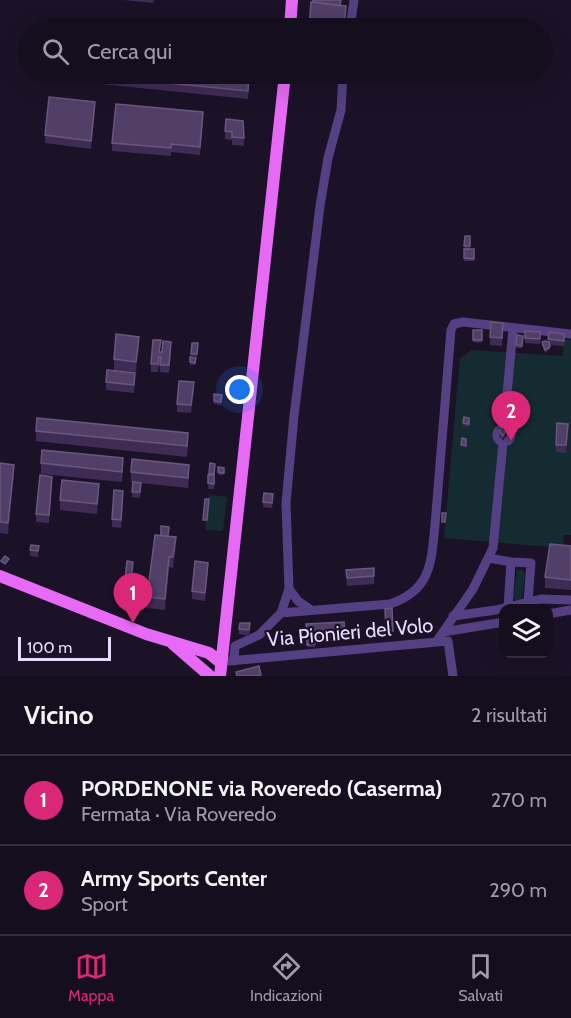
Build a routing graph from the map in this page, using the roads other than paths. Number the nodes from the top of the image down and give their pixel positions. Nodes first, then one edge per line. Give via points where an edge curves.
1 (292, 0) edge
2 (354, 0) edge
3 (291, 18) edge
4 (351, 18) edge
5 (284, 84) edge
6 (342, 84) edge
7 (513, 328) junction
8 (571, 334) edge
9 (489, 558) junction
10 (511, 562) junction
11 (0, 576) edge
12 (0, 581) edge
13 (289, 589) junction
14 (32, 590) junction
15 (571, 600) edge
16 (528, 601) junction
17 (508, 604) edge
18 (518, 604) edge
19 (499, 608) edge
20 (311, 610) junction
21 (571, 610) edge
22 (281, 613) junction
23 (553, 613) edge
24 (453, 616) junction
25 (499, 623) edge
26 (442, 632) junction
27 (223, 634) junction
28 (436, 642) junction
29 (172, 643) junction
30 (201, 650) junction
31 (234, 661) junction
32 (220, 662) junction
33 (199, 666) junction
34 (210, 676) edge
35 (220, 676) edge
36 (453, 676) edge

1 - 3 main road
2 - 4 street
5 - 27 main road
6 - 13 street via 341,110 320,206 294,416 286,503
7 - 8 street
7 - 9 street via 504,428 496,434 503,442
7 - 20 street via 454,324 432,557 418,589 390,604
9 - 10 street
9 - 24 street via 473,590
10 - 16 street via 531,563
10 - 17 street
11 - 14 main road
12 - 14 main road
13 - 20 street via 298,602
13 - 22 street
14 - 29 main road
15 - 16 street
16 - 18 street
19 - 24 street
20 - 22 street
21 - 23 street
22 - 31 street via 259,635 235,646
24 - 26 street
25 - 26 street
26 - 28 street
27 - 30 main road via 216,646
27 - 32 main road
28 - 31 street, Via Pionieri del Volo
28 - 36 street, Via Pionieri del Volo via 448,641
29 - 30 main road
29 - 33 main road
30 - 32 main road
31 - 32 street, Via Pionieri del Volo
32 - 33 main road via 211,667
32 - 35 main road
33 - 34 main road

